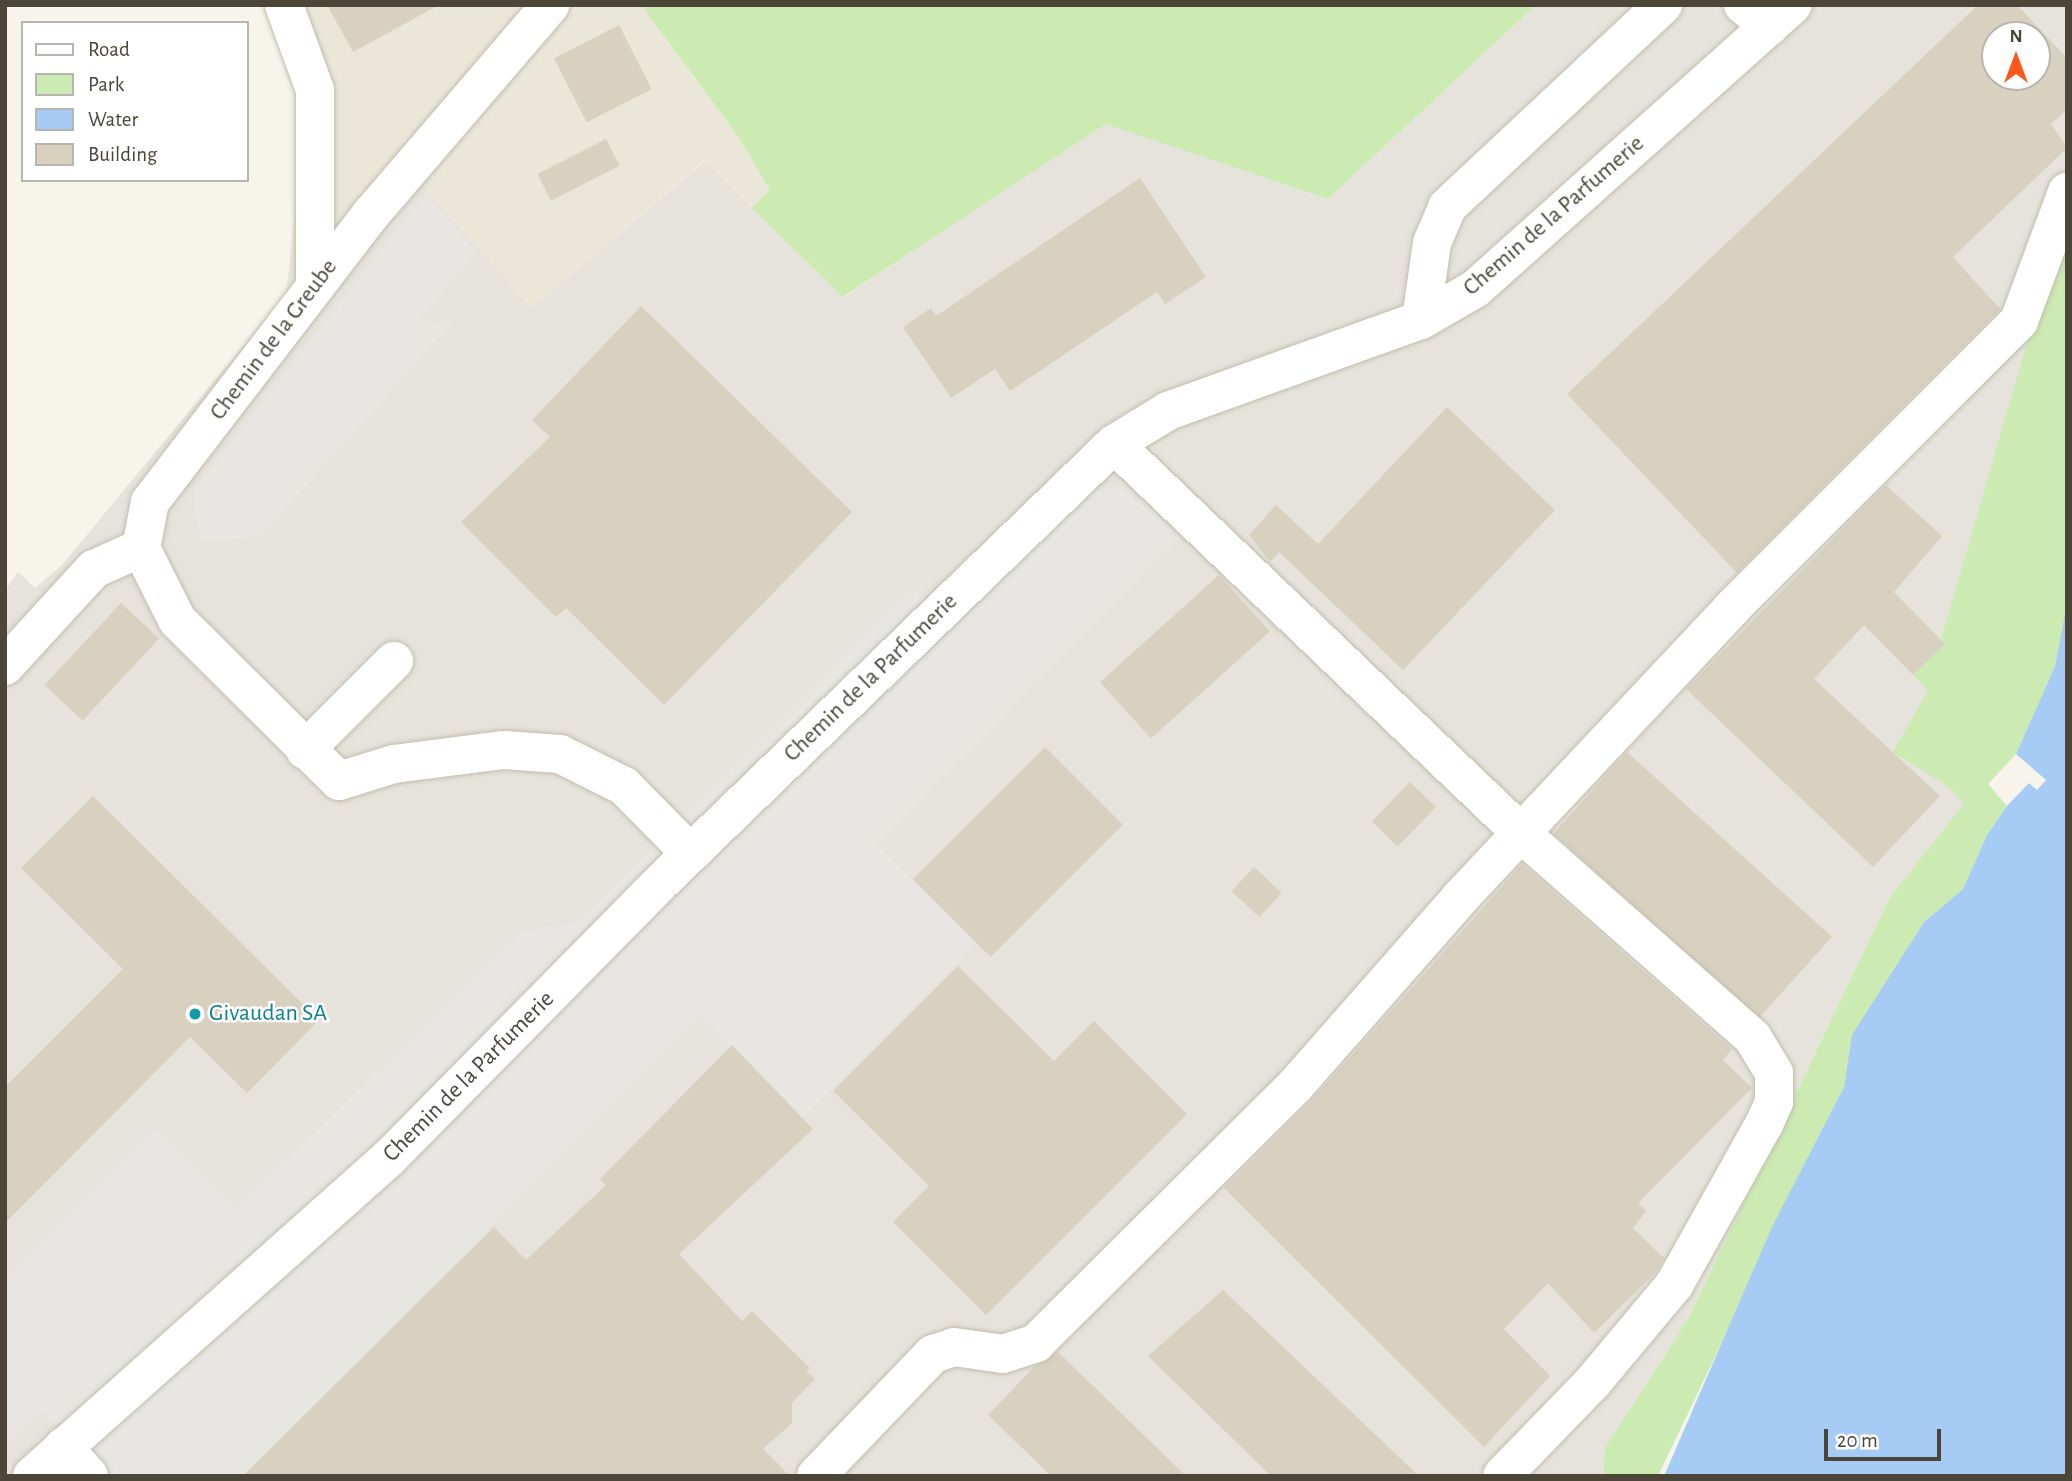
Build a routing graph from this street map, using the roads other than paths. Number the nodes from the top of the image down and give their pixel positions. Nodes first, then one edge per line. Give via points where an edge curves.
1 (284, 5) edge
2 (550, 5) edge
3 (1663, 5) edge
4 (1769, 12) edge
5 (2067, 192) edge
6 (315, 287) junction
7 (1422, 320) junction
8 (1114, 444) junction
9 (142, 548) junction
10 (394, 661) dead end
11 (5, 666) edge
12 (305, 750) junction
13 (1523, 835) junction
14 (691, 854) junction
15 (63, 1447) junction
16 (32, 1476) edge
17 (89, 1476) edge
18 (816, 1476) edge
19 (1502, 1476) edge

1 - 6 street via 315,90
2 - 6 street, Chemin de la Greube
3 - 7 street via 1447,208 1432,243
4 - 7 street, Chemin de la Parfumerie via 1475,289
5 - 13 street via 2019,321 1841,494
6 - 9 street, Chemin de la Greube via 150,502
7 - 8 street, Chemin de la Parfumerie via 1168,411
8 - 13 street
8 - 14 street, Chemin de la Parfumerie
9 - 11 street via 94,569
9 - 12 street via 177,621
10 - 12 street
12 - 14 street via 339,781 394,764 504,750 560,754 614,778
13 - 18 street via 1460,898 1295,1086 1068,1315 1026,1349 1003,1354 954,1348 933,1354
13 - 19 street via 1752,1038 1774,1073 1776,1088 1764,1124 1674,1285 1591,1383
14 - 15 street, Chemin de la Parfumerie via 389,1158
15 - 16 street, Chemin de la Parfumerie
15 - 17 street

